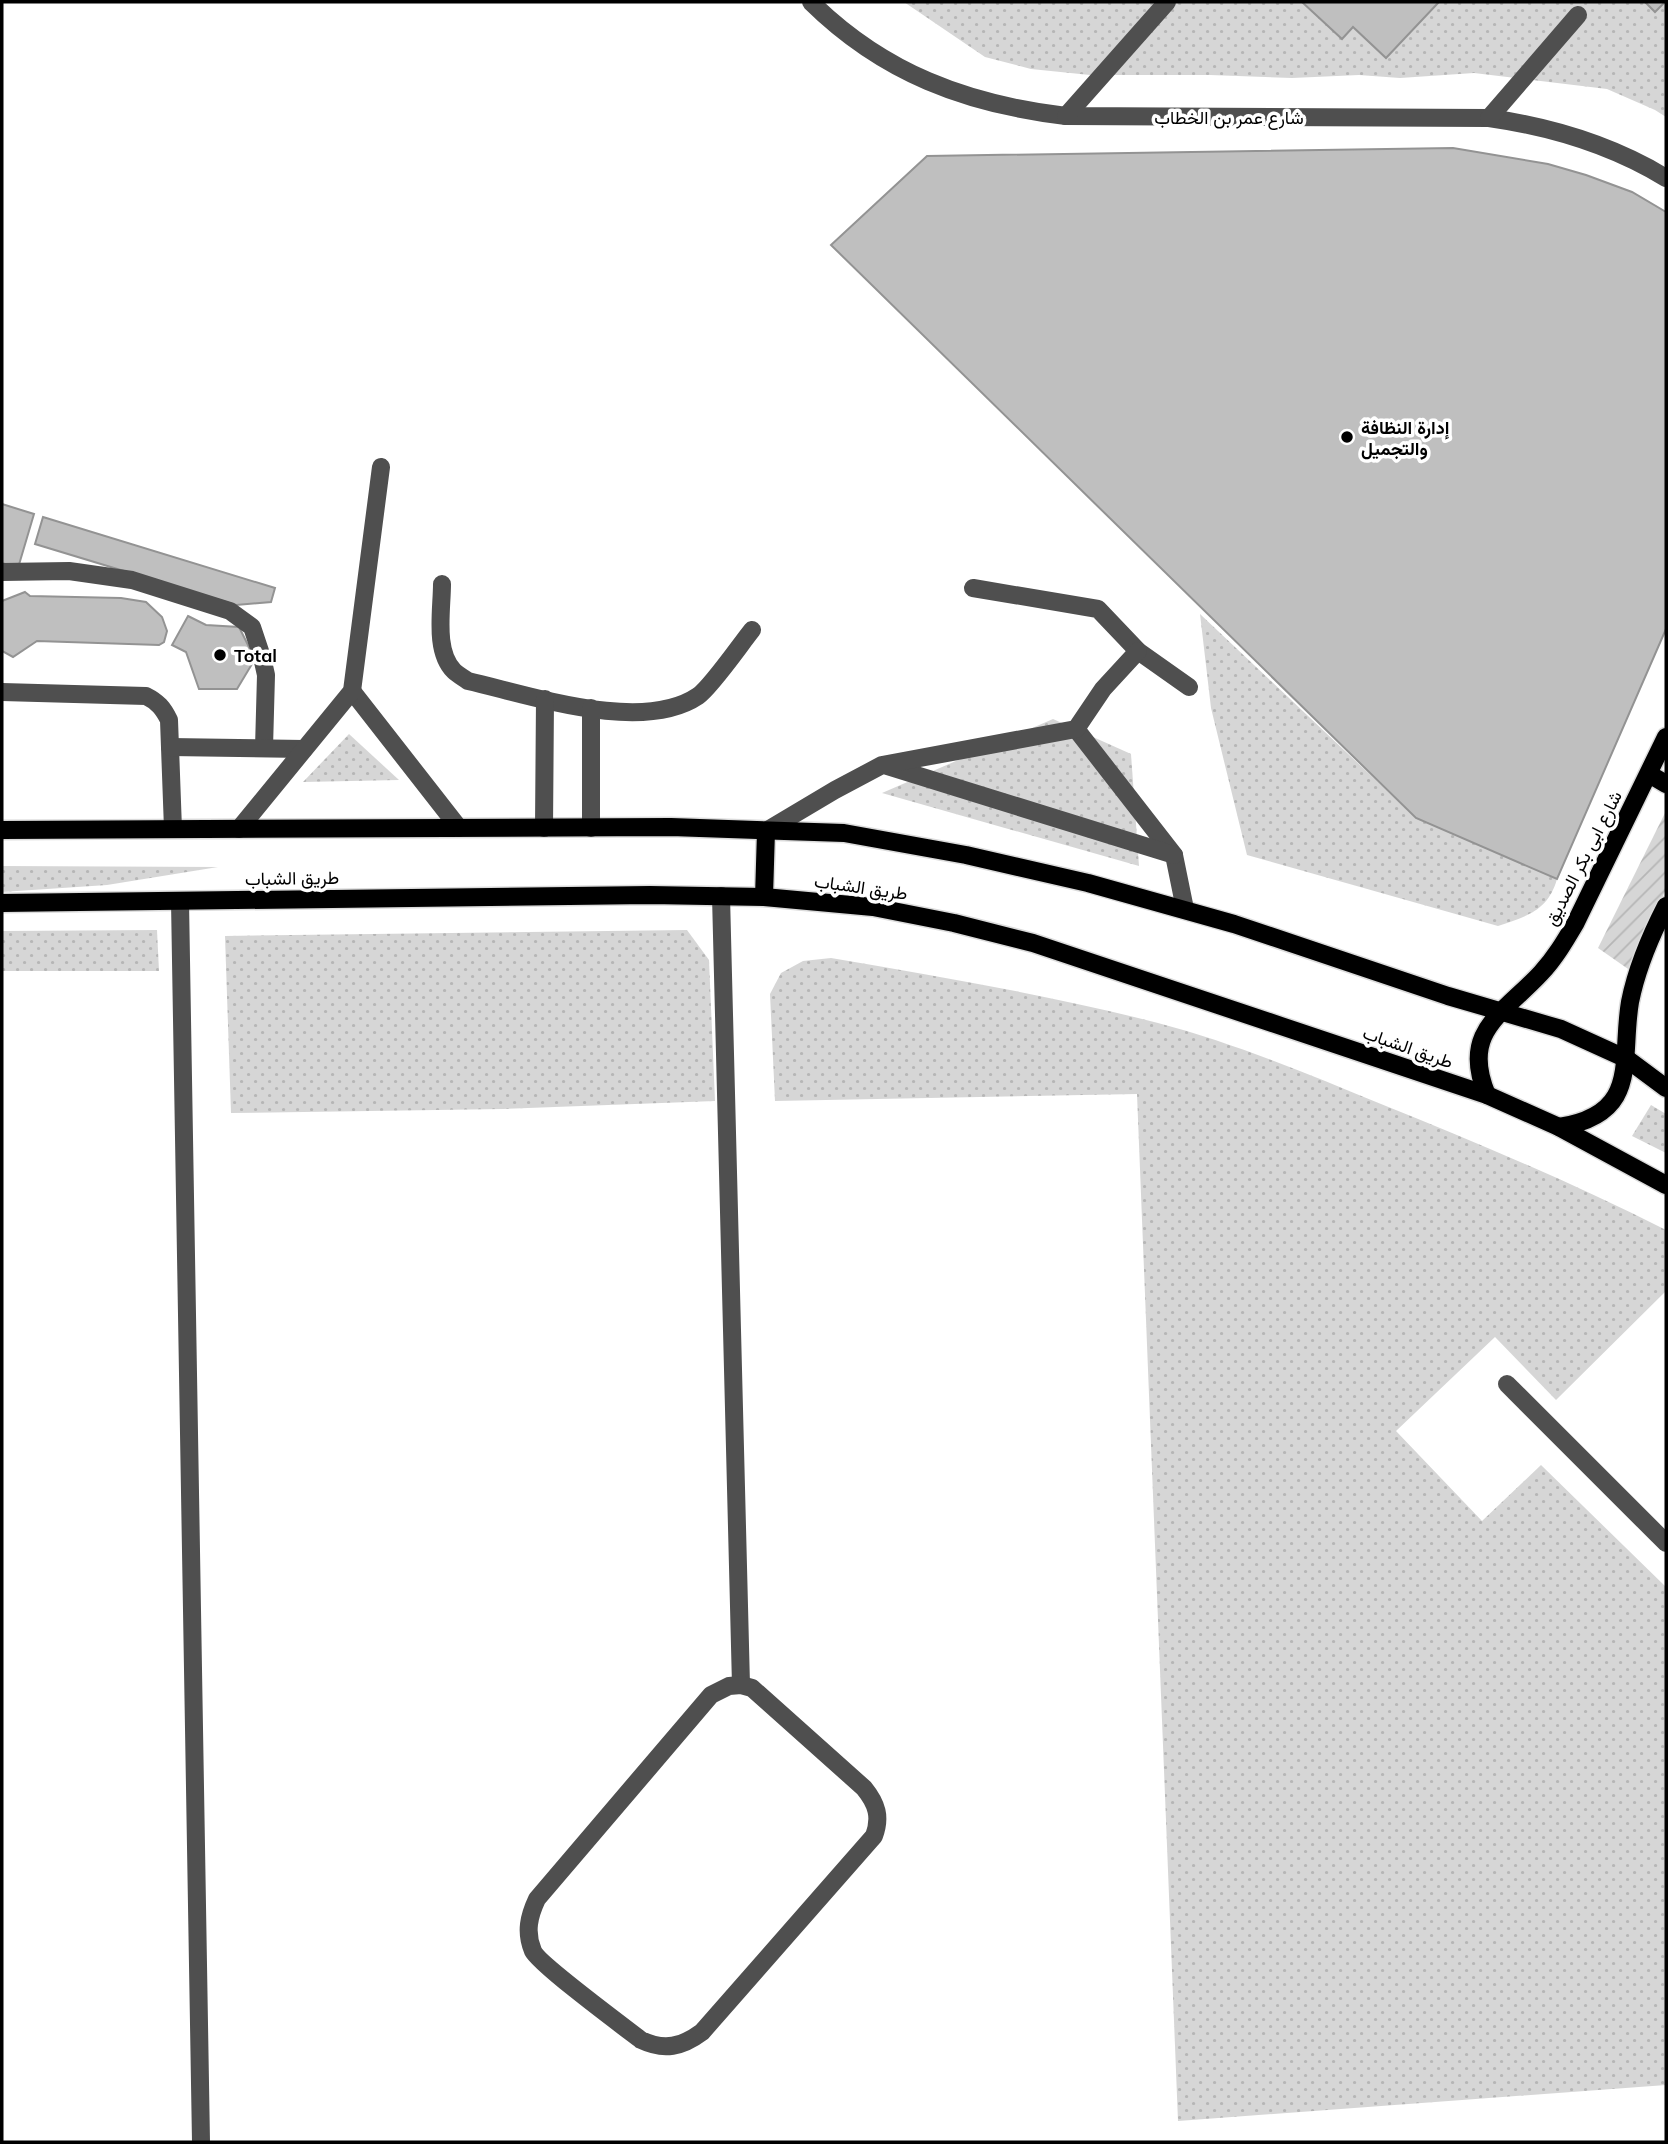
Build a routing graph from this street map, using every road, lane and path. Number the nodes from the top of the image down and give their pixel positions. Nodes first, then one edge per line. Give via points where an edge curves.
1 (811, 2) edge
2 (1167, 2) edge
3 (1578, 15) dead end
4 (1066, 116) junction
5 (1489, 118) junction
6 (1666, 178) edge
7 (381, 467) dead end
8 (2, 572) edge
9 (442, 584) dead end
10 (973, 588) dead end
11 (752, 630) dead end
12 (1138, 651) junction
13 (1189, 687) dead end
14 (352, 691) junction
15 (2, 692) edge
16 (545, 699) junction
17 (591, 708) junction
18 (1076, 729) junction
19 (1666, 737) edge
20 (170, 747) junction
21 (264, 748) junction
22 (304, 749) junction
23 (882, 765) junction
24 (1648, 774) junction
25 (1666, 783) edge
26 (239, 828) junction
27 (459, 828) junction
28 (544, 828) junction
29 (591, 828) junction
30 (173, 829) junction
31 (2, 830) edge
32 (766, 831) junction
33 (1174, 855) junction
34 (720, 896) junction
35 (764, 897) junction
36 (180, 901) junction
37 (2, 903) edge
38 (1666, 906) edge
39 (1185, 909) junction
40 (1498, 1012) junction
41 (1627, 1059) junction
42 (1666, 1088) edge
43 (1487, 1095) junction
44 (1559, 1127) junction
45 (1666, 1185) edge
46 (1507, 1384) dead end
47 (1666, 1543) edge
48 (741, 1685) junction
49 (201, 2142) edge

1 - 4 street, شارع عمر بن الخطاب via 850,36 925,81 1017,110
2 - 4 street
3 - 5 street
4 - 5 street, شارع عمر بن الخطاب
5 - 6 street, شارع عمر بن الخطاب via 1573,136
7 - 14 street
8 - 21 street via 69,571 132,580 230,611 252,626 262,657 266,675
9 - 16 street via 442,647 454,671 468,681
10 - 12 street via 1098,609
11 - 17 street via 700,695 676,707 645,713
12 - 13 street
12 - 18 street via 1103,689
14 - 22 street
14 - 27 street
15 - 20 street via 146,696 164,709
16 - 17 street
16 - 28 street
17 - 29 street
18 - 23 street
18 - 33 street
19 - 24 main road, شارع ابى بكر الصديق
20 - 21 street
20 - 30 street
21 - 22 street
22 - 26 street
23 - 32 street
23 - 33 street
24 - 25 main road
24 - 40 main road, شارع ابى بكر الصديق via 1561,948
26 - 27 main road
26 - 30 main road
27 - 28 main road
28 - 29 main road
29 - 32 main road
30 - 31 main road
32 - 35 main road
32 - 39 main road via 844,833 967,855
33 - 39 street
34 - 35 main road, طريق الشباب
34 - 36 main road, طريق الشباب
34 - 48 street
35 - 43 main road, طريق الشباب via 873,907 1033,943
36 - 37 main road, طريق الشباب
36 - 49 street
38 - 41 main road via 1636,974
39 - 40 main road
40 - 41 main road via 1561,1029
40 - 43 main road, شارع ابى بكر الصديق via 1480,1042 1479,1070
41 - 42 main road
41 - 44 main road via 1624,1077 1607,1107 1593,1118
43 - 44 main road, طريق الشباب
44 - 45 main road, طريق الشباب
46 - 47 street
48 - 48 street via 711,1695 537,1899 530,1915 534,1954 640,2040 660,2047 690,2041 702,2032 869,1842 878,1824 878,1810 864,1788 752,1688

